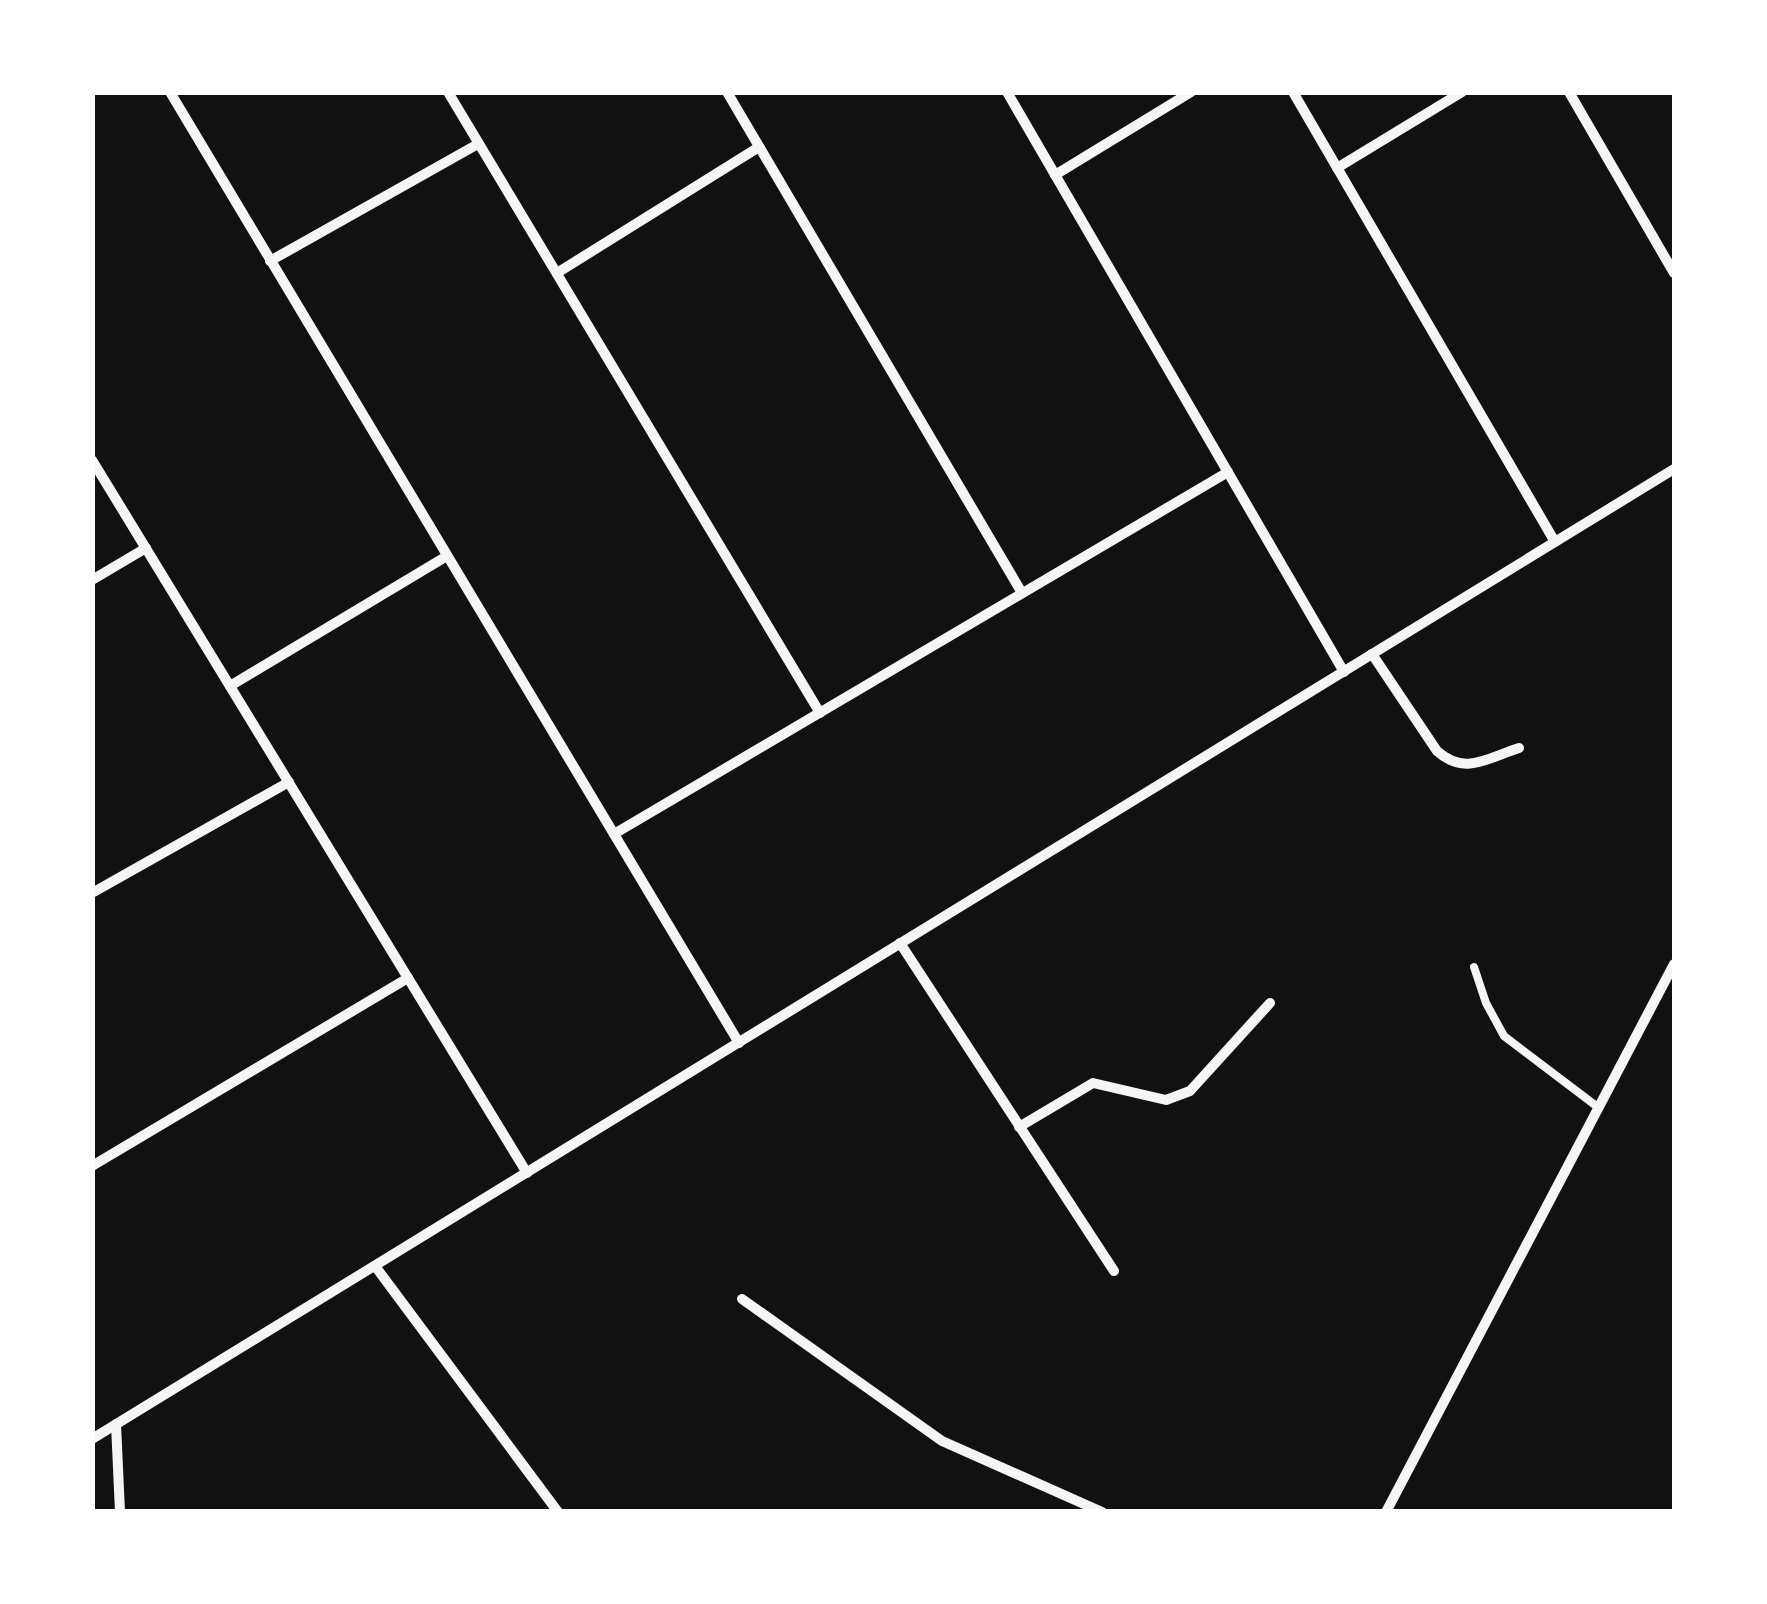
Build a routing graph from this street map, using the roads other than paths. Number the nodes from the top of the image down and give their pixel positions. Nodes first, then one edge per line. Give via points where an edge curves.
1 (170, 92) edge
2 (448, 92) edge
3 (727, 92) edge
4 (1007, 92) edge
5 (1190, 92) edge
6 (1292, 92) edge
7 (1462, 92) edge
8 (1569, 92) edge
9 (478, 144) junction
10 (759, 147) junction
11 (1337, 168) junction
12 (1055, 175) junction
13 (270, 260) junction
14 (1674, 272) edge
15 (556, 273) junction
16 (92, 460) edge
17 (1674, 469) edge
18 (1228, 472) junction
19 (1555, 542) junction
20 (146, 548) junction
21 (447, 556) junction
22 (92, 580) edge
23 (1022, 593) junction
24 (1372, 654) junction
25 (1344, 672) junction
26 (230, 686) junction
27 (820, 713) junction
28 (1519, 748) dead end
29 (289, 782) junction
30 (614, 834) junction
31 (92, 893) edge
32 (900, 944) junction
33 (1674, 964) edge
34 (1474, 967) dead end
35 (408, 978) junction
36 (1270, 1003) dead end
37 (739, 1042) junction
38 (1598, 1108) junction
39 (1019, 1127) junction
40 (92, 1166) edge
41 (527, 1173) junction
42 (376, 1266) junction
43 (1114, 1271) dead end
44 (742, 1299) dead end
45 (116, 1424) junction
46 (92, 1439) edge
47 (120, 1512) edge
48 (558, 1512) edge
49 (1102, 1512) edge
50 (1386, 1512) edge

1 - 13 street
2 - 9 street
3 - 10 street
4 - 12 street
5 - 12 street
6 - 11 street
7 - 11 street
8 - 14 street
9 - 13 street
9 - 15 street
10 - 15 street
10 - 23 street
11 - 19 street
12 - 18 street
13 - 21 street
15 - 27 street
16 - 20 street
17 - 19 street
18 - 23 street
18 - 25 street
19 - 24 street
20 - 22 street
20 - 26 street
21 - 26 street
21 - 30 street
23 - 27 street
24 - 25 street
24 - 28 street via 1450,762 1467,765
25 - 32 street
26 - 29 street
27 - 30 street
29 - 31 street
29 - 35 street
30 - 37 street
32 - 37 street
32 - 39 street
33 - 38 street
34 - 38 lane via 1504,1036
35 - 40 street
35 - 41 street
36 - 39 street via 1190,1091 1166,1100 1093,1083
37 - 41 street
38 - 50 street
39 - 43 street
41 - 42 street
42 - 45 street
42 - 48 street
44 - 49 street via 942,1441
45 - 46 street
45 - 47 street

